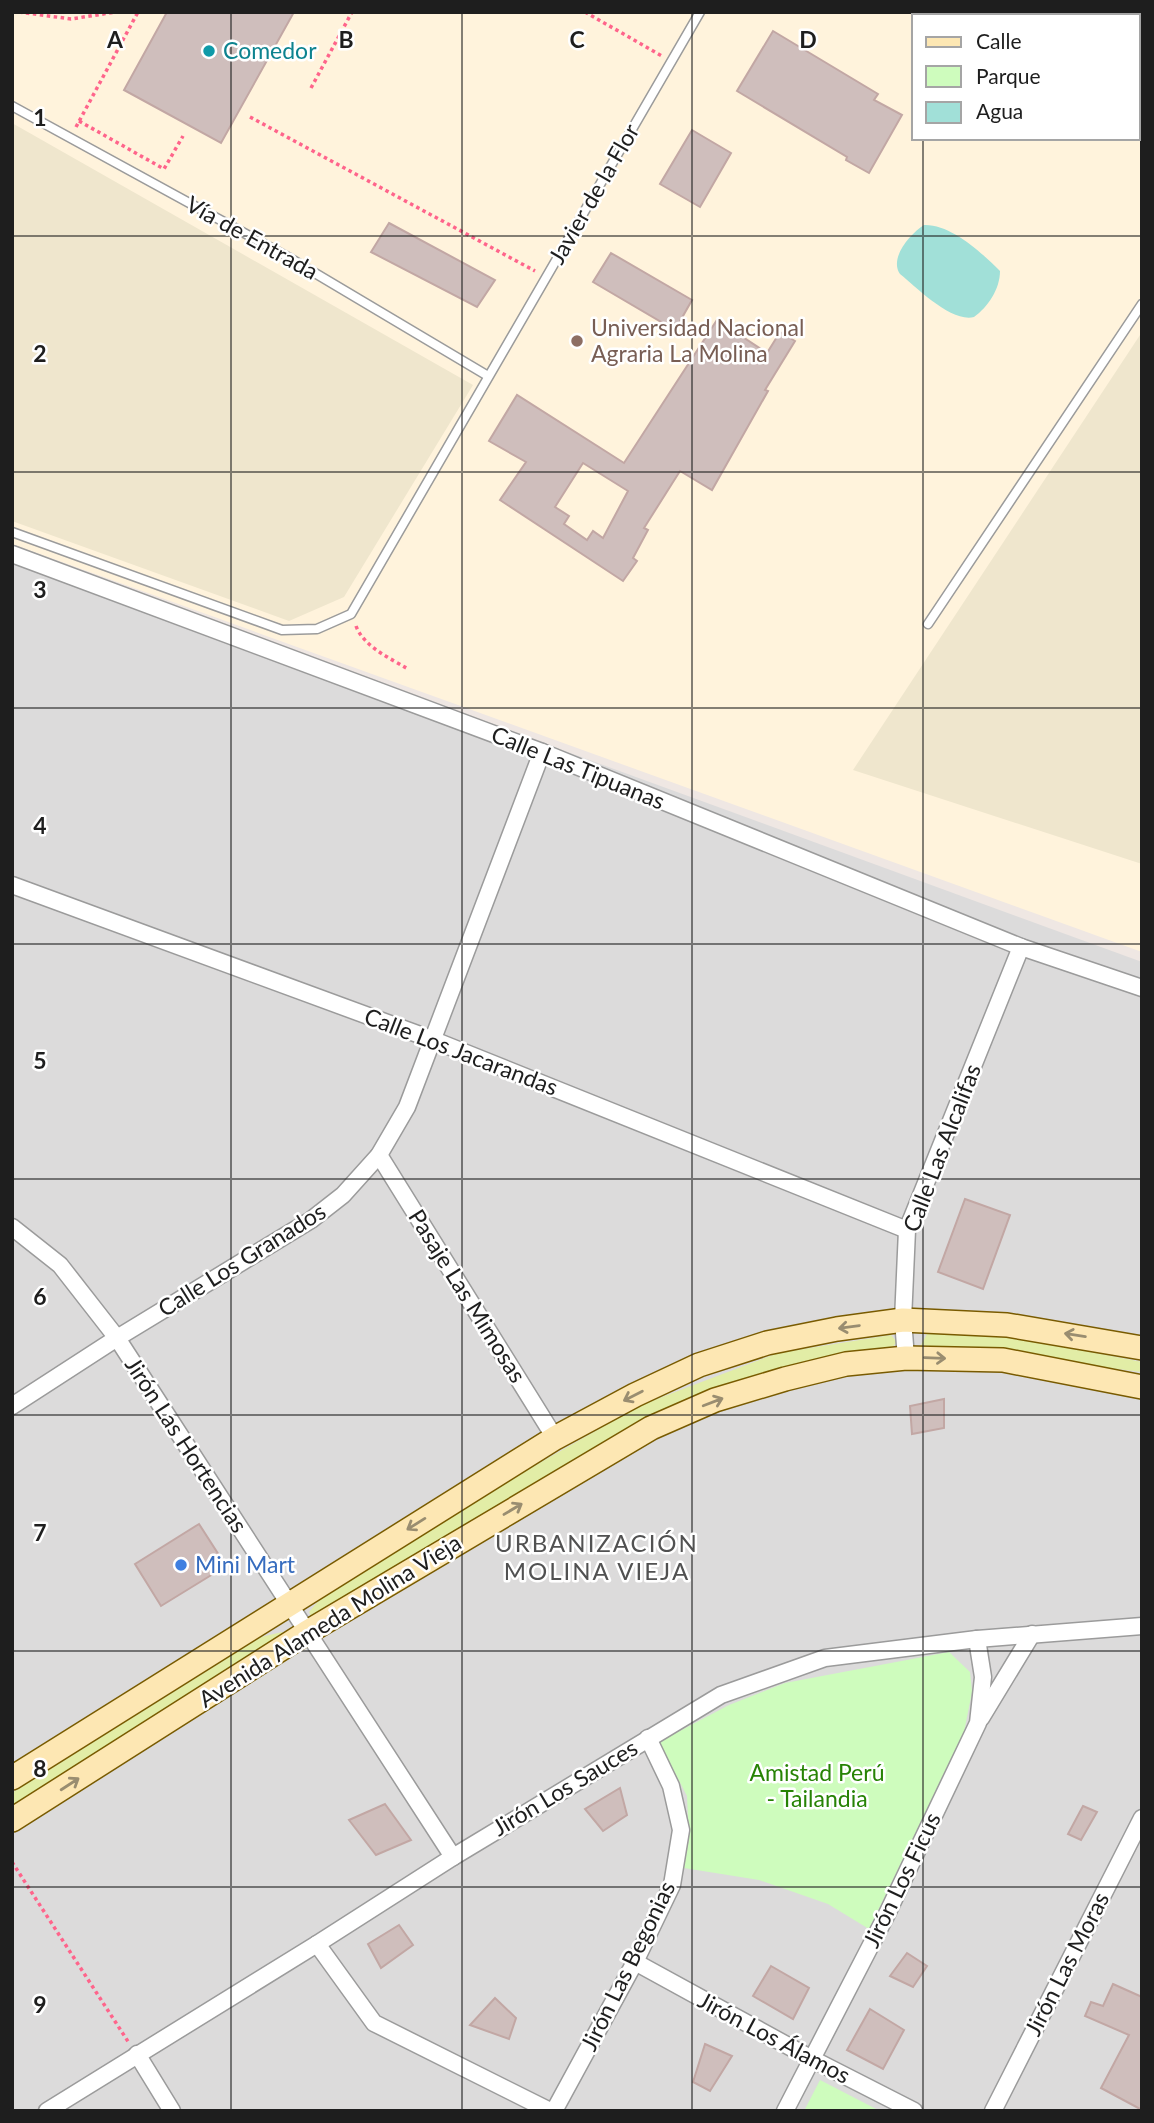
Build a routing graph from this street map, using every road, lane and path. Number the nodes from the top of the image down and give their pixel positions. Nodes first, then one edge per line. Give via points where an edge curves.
1 (19, 12) edge
2 (116, 12) edge
3 (138, 12) edge
4 (352, 12) edge
5 (585, 12) edge
6 (699, 12) edge
7 (672, 62) junction
8 (311, 88) dead end
9 (12, 106) edge
10 (250, 117) dead end
11 (79, 121) junction
12 (183, 136) dead end
13 (70, 138) junction
14 (546, 277) junction
15 (1142, 304) edge
16 (488, 376) junction
17 (12, 532) edge
18 (12, 554) edge
19 (351, 614) junction
20 (928, 624) dead end
21 (408, 669) dead end
22 (542, 752) junction
23 (12, 885) edge
24 (1021, 947) junction
25 (1142, 988) edge
26 (431, 1039) junction
27 (379, 1155) junction
28 (12, 1227) edge
29 (907, 1230) junction
30 (903, 1320) junction
31 (117, 1339) junction
32 (1142, 1348) edge
33 (906, 1358) junction
34 (1142, 1387) edge
35 (12, 1406) edge
36 (555, 1438) junction
37 (289, 1604) junction
38 (1142, 1626) edge
39 (306, 1633) junction
40 (1032, 1634) junction
41 (977, 1639) junction
42 (978, 1723) junction
43 (648, 1738) junction
44 (12, 1778) edge
45 (1142, 1818) edge
46 (12, 1820) edge
47 (453, 1857) junction
48 (12, 1862) edge
49 (317, 1944) junction
50 (635, 1962) junction
51 (137, 2054) junction
52 (812, 2060) junction
53 (47, 2111) edge
54 (172, 2111) edge
55 (552, 2111) edge
56 (785, 2111) edge
57 (914, 2111) edge
58 (993, 2111) edge

1 - 2 path via 71,19
3 - 11 path
4 - 8 path
5 - 7 path
6 - 7 lane, Javier de la Flor
7 - 14 lane, Javier de la Flor
9 - 13 lane, Vía de Entrada
10 - 14 path
11 - 12 path via 163,169
11 - 13 path
13 - 16 lane, Vía de Entrada via 288,257
14 - 16 lane, Javier de la Flor
15 - 20 lane
16 - 19 lane, Javier de la Flor
17 - 19 lane via 282,630 317,629
18 - 22 street, Calle Las Tipuanas
19 - 21 path via 359,635
22 - 24 street, Calle Las Tipuanas
22 - 26 street, Calle Los Granados
23 - 26 street, Calle Los Jacarandas
24 - 25 street, Calle Las Tipuanas
24 - 29 street, Calle Las Alcalifas
26 - 27 street, Calle Los Granados via 407,1107
26 - 29 street, Calle Los Jacarandas
27 - 31 street, Calle Los Granados via 343,1195 311,1220
27 - 36 street, Pasaje Las Mimosas
28 - 31 street, Jirón Las Hortencias via 60,1265
29 - 30 street, Calle Las Alcalifas
32 -> 30 street, Avenida Alameda Molina Vieja via 1007,1325
30 - 33 street, Calle Las Alcalifas
30 -> 36 street, Avenida Alameda Molina Vieja via 766,1343 699,1365
31 - 35 street, Calle Los Granados
31 - 37 street, Jirón Las Hortencias
33 -> 34 street, Avenida Alameda Molina Vieja via 1003,1360
39 -> 33 street, Avenida Alameda Molina Vieja via 651,1428 715,1400 785,1379 846,1364
36 -> 37 street, Avenida Alameda Molina Vieja
37 - 39 street, Jirón Las Hortencias
37 - 44 street, Avenida Alameda Molina Vieja
38 - 40 street, Jirón Los Sauces
46 -> 39 street, Avenida Alameda Molina Vieja
39 - 47 street, Jirón Las Hortencias
40 - 41 street, Jirón Los Sauces
40 - 42 street
41 - 42 street, Jirón Los Ficus via 983,1677
41 - 43 street, Jirón Los Sauces via 825,1658 795,1667 721,1695
42 - 52 street, Jirón Los Ficus
43 - 47 street, Jirón Los Sauces
43 - 50 street, Jirón Las Begonias via 671,1786 681,1830 672,1885
45 - 58 street, Jirón Las Moras
47 - 49 street, Jirón Los Sauces
48 - 51 path
49 - 51 street, Jirón Los Sauces
49 - 55 street via 374,2023
50 - 52 street, Jirón Los Álamos
50 - 55 street, Jirón Las Begonias
51 - 53 street, Jirón Los Sauces
51 - 54 street
52 - 56 street, Jirón Los Ficus
52 - 57 street, Jirón Los Álamos

